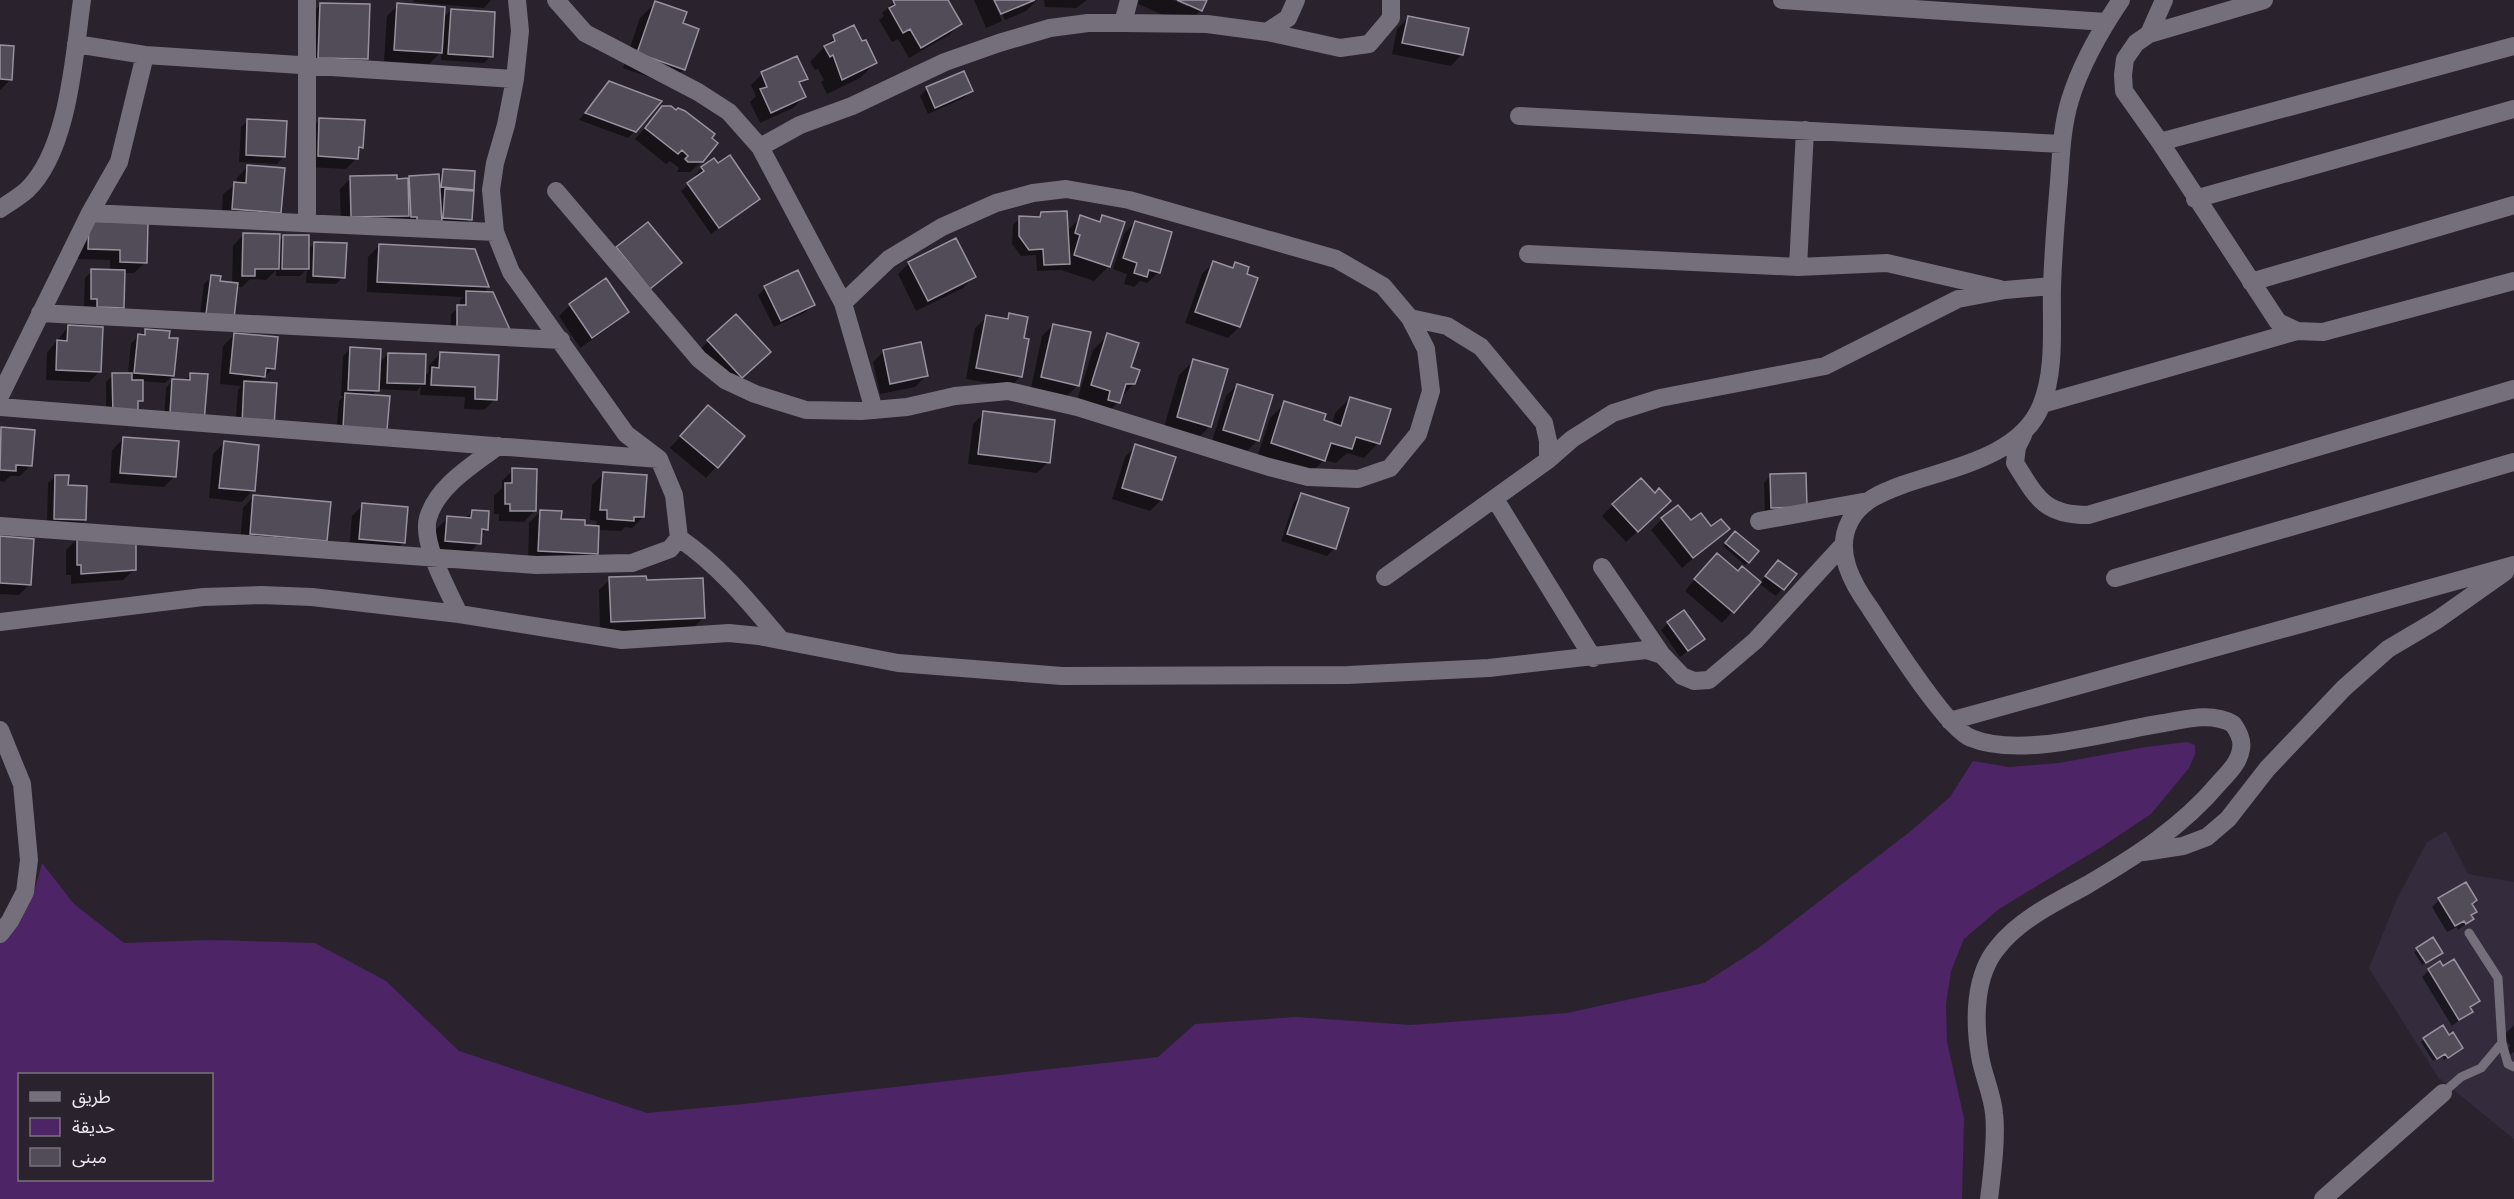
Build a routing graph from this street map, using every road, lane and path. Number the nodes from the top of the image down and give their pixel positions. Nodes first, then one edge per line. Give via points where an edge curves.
1 (82, 0) edge
2 (307, 0) edge
3 (517, 0) edge
4 (556, 0) edge
5 (1129, 0) edge
6 (1296, 0) edge
7 (1391, 0) edge
8 (1782, 0) edge
9 (2121, 0) edge
10 (2164, 0) edge
11 (2265, 0) edge
12 (2106, 22) junction
13 (1124, 23) junction
14 (1267, 32) junction
15 (2149, 34) junction
16 (76, 44) junction
17 (2514, 46) edge
18 (145, 55) junction
19 (306, 65) junction
20 (515, 79) junction
21 (2514, 109) edge
22 (1519, 116) dead end
23 (1805, 130) junction
24 (2160, 142) junction
25 (2062, 144) junction
26 (760, 147) junction
27 (556, 191) dead end
28 (2195, 199) junction
29 (2514, 205) edge
30 (0, 209) edge
31 (90, 213) junction
32 (307, 223) junction
33 (495, 232) junction
34 (1528, 254) dead end
35 (1798, 267) junction
36 (2514, 281) edge
37 (2251, 282) junction
38 (2052, 286) junction
39 (2005, 290) junction
40 (843, 303) junction
41 (40, 314) junction
42 (1410, 318) junction
43 (2297, 331) junction
44 (561, 340) junction
45 (2514, 389) edge
46 (0, 396) edge
47 (2042, 404) junction
48 (0, 407) edge
49 (874, 410) junction
50 (2025, 432) junction
51 (498, 447) junction
52 (659, 459) junction
53 (1548, 460) junction
54 (2514, 462) edge
55 (1495, 499) junction
56 (1868, 501) junction
57 (1759, 521) dead end
58 (0, 526) edge
59 (680, 538) junction
60 (1843, 545) junction
61 (433, 558) junction
62 (2514, 565) edge
63 (1602, 567) dead end
64 (1385, 577) dead end
65 (2115, 578) dead end
66 (459, 614) junction
67 (0, 622) edge
68 (781, 640) junction
69 (1662, 655) junction
70 (1593, 658) junction
71 (1950, 721) junction
72 (0, 730) edge
73 (2139, 853) junction
74 (2469, 933) dead end
75 (0, 934) edge
76 (2502, 1043) junction
77 (2514, 1067) edge
78 (2443, 1093) joint
79 (1989, 1199) edge
80 (2323, 1199) edge

1 - 16 street
2 - 19 street
3 - 20 street via 520,31
4 - 26 street via 585,33 729,112
5 - 13 street
6 - 14 street via 1288,18
7 - 14 street via 1391,18 1369,44 1340,48
8 - 12 street
9 - 12 street
10 - 15 street
11 - 15 street
12 - 25 street via 2069,102
13 - 14 street via 1207,24
13 - 26 street via 1050,28 999,43 945,62 852,106 800,125
15 - 24 street via 2136,43 2125,59 2124,92
16 - 18 street
16 - 30 street via 68,100 47,162 27,190
17 - 24 street
18 - 19 street
18 - 31 street via 119,162
19 - 20 street
19 - 32 street
20 - 33 street via 491,190
21 - 28 street
22 - 23 street
23 - 25 street
23 - 35 street
24 - 28 street
25 - 38 street
26 - 40 street
27 - 49 street via 699,359 725,380 806,410
28 - 37 street
29 - 37 street
31 - 32 street
31 - 41 street
32 - 33 street
33 - 44 street via 511,272
34 - 35 street
35 - 39 street via 1887,263
36 - 43 street via 2323,332
37 - 43 street via 2278,322
38 - 39 street
38 - 47 street via 2049,381
39 - 53 street via 1958,299 1825,366 1660,398 1613,413
40 - 42 street via 889,259 942,227 996,203 1066,189 1130,200 1336,259 1383,286
40 - 49 street
41 - 44 street
41 - 46 street
42 - 49 street via 1426,349 1431,391 1418,434 1390,468 1358,479 1308,477 1279,470 1077,407 1008,391
42 - 53 street via 1447,326 1481,347 1544,423
43 - 47 street
44 - 52 street via 626,434
45 - 50 street via 2088,515 2053,510 2030,488 2014,463
47 - 50 street
48 - 51 street
50 - 56 street via 1989,455 1886,490
51 - 52 street
51 - 61 street via 457,477 433,504 427,520
52 - 59 street via 674,495
53 - 55 street
54 - 65 street
55 - 64 street
55 - 70 street
56 - 57 street
56 - 60 street via 1851,520
58 - 61 street
59 - 61 street via 670,549 632,563 536,565
59 - 68 street via 727,576
60 - 69 street via 1755,641 1709,680 1695,681 1682,676
60 - 71 street via 1856,588
61 - 66 street
62 - 71 street
62 - 73 street via 2437,620 2388,649 2344,688 2267,769 2228,819 2207,837 2183,846
63 - 69 street
66 - 67 street via 261,595 202,597
66 - 68 street via 622,640 729,633
68 - 70 street via 898,663 1062,676 1348,675
69 - 70 street via 1646,650
71 - 73 street via 1969,738 2003,746 2045,744 2196,718 2215,717 2233,724 2241,749 2232,768 2183,822
72 - 75 street via 22,784 29,860 25,892
73 - 79 street via 2013,931 1986,965 1978,994 1978,1022 1980,1056 1994,1114
74 - 76 lane via 2499,978
76 - 77 lane via 2508,1064
76 - 78 lane via 2481,1068 2461,1077
78 - 80 street

